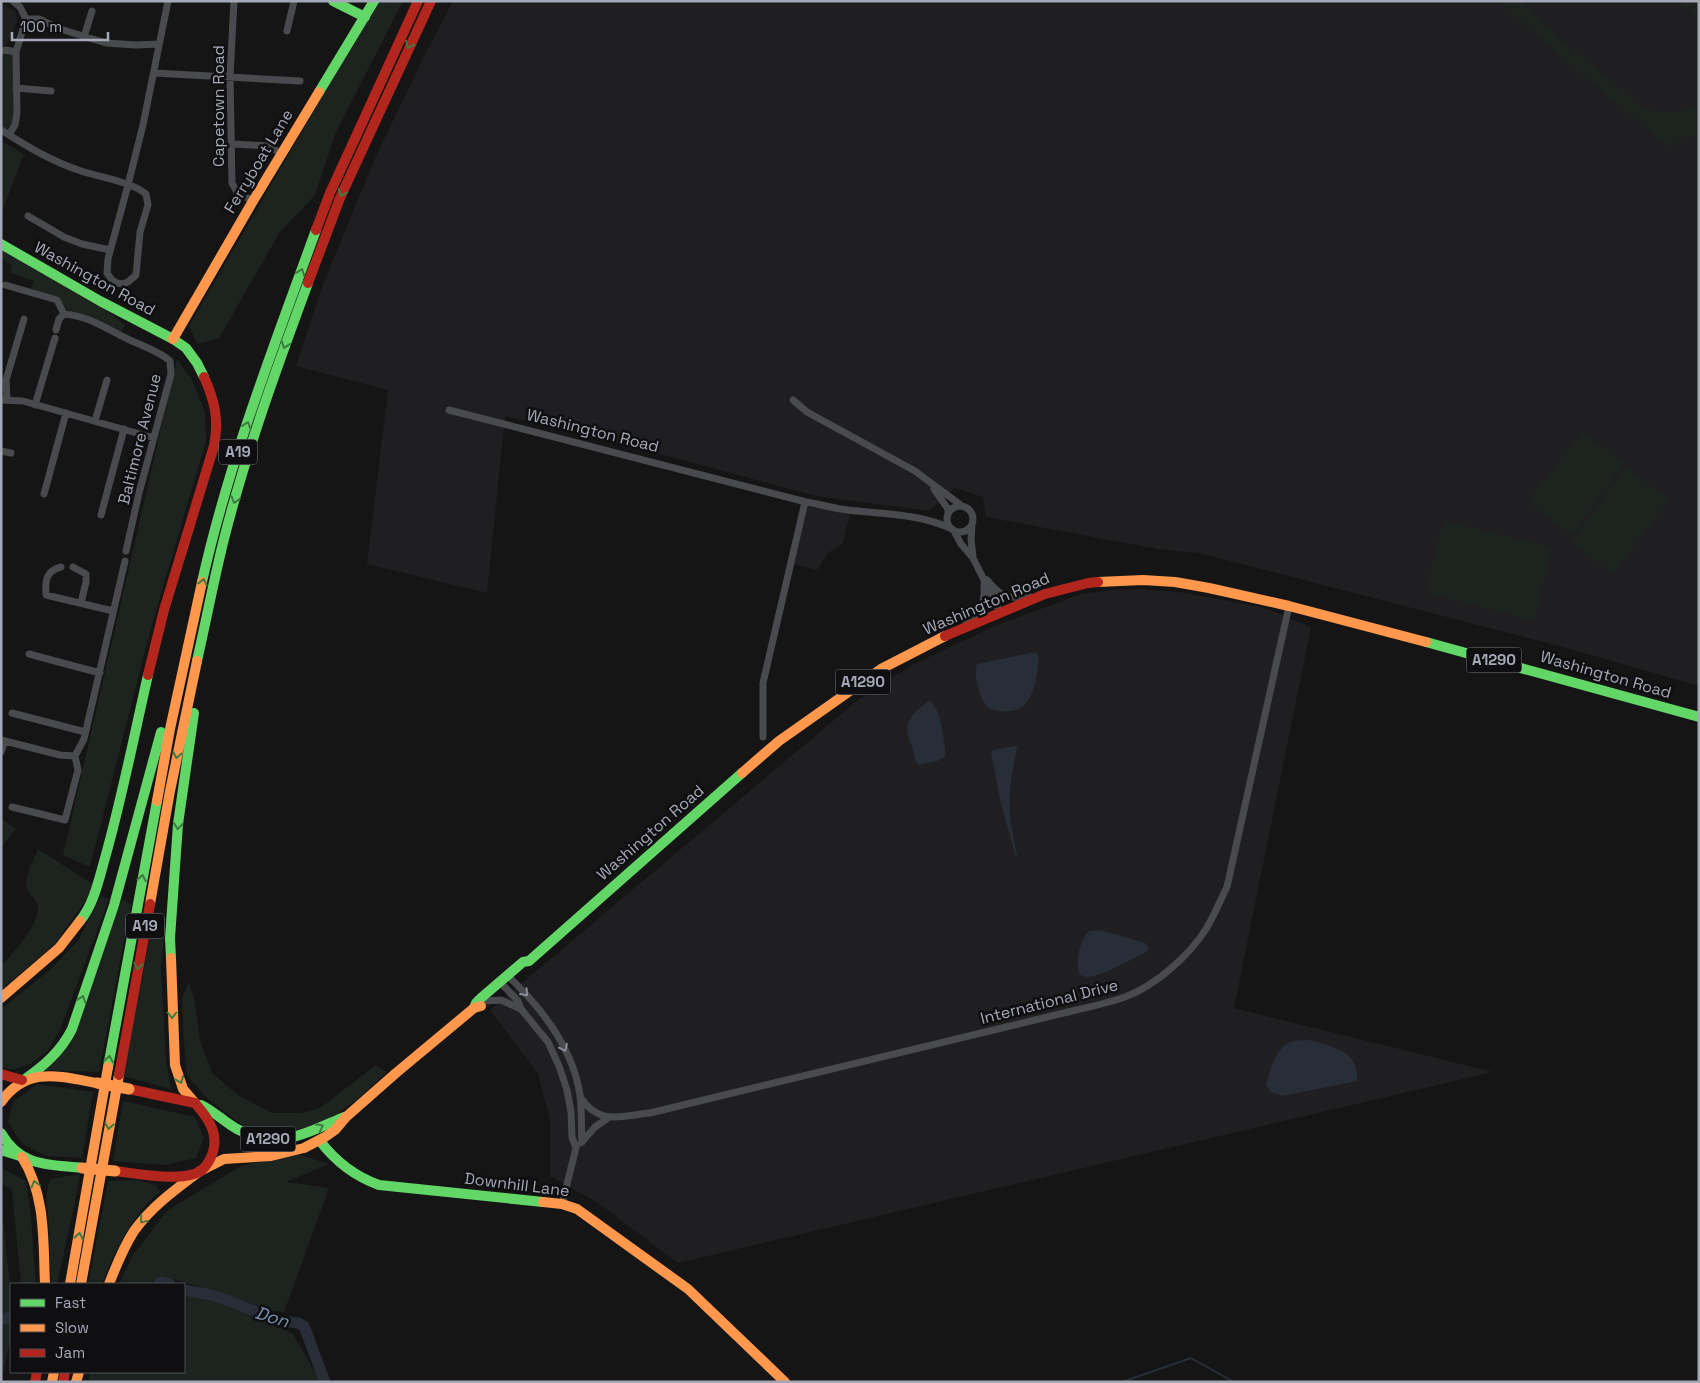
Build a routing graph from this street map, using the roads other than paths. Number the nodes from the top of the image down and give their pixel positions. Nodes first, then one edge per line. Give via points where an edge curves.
1 (13, 1) edge
2 (168, 1) edge
3 (234, 1) edge
4 (294, 1) edge
5 (333, 1) edge
6 (374, 1) edge
7 (418, 1) edge
8 (431, 1) edge
9 (92, 11) dead end
10 (366, 17) junction
11 (26, 19) junction
12 (287, 31) dead end
13 (84, 37) junction
14 (159, 44) junction
15 (1, 51) edge
16 (16, 52) junction
17 (154, 73) junction
18 (230, 76) junction
19 (300, 81) dead end
20 (16, 88) junction
21 (51, 91) dead end
22 (1, 130) edge
23 (9, 135) junction
24 (232, 144) junction
25 (282, 154) junction
26 (128, 185) junction
27 (253, 201) junction
28 (28, 216) dead end
29 (1, 244) edge
30 (110, 250) junction
31 (4, 285) dead end
32 (64, 314) junction
33 (24, 319) dead end
34 (56, 330) dead end
35 (55, 338) dead end
36 (174, 339) junction
37 (106, 380) dead end
38 (4, 400) edge
39 (793, 400) dead end
40 (35, 405) junction
41 (449, 410) dead end
42 (66, 413) junction
43 (95, 421) junction
44 (124, 429) junction
45 (154, 438) junction
46 (1, 451) edge
47 (11, 454) dead end
48 (930, 483) junction
49 (44, 494) dead end
50 (805, 502) junction
51 (962, 506) junction
52 (101, 515) dead end
53 (948, 515) junction
54 (935, 521) junction
55 (973, 525) junction
56 (953, 530) junction
57 (126, 551) dead end
58 (973, 558) junction
59 (125, 561) dead end
60 (61, 567) dead end
61 (73, 567) dead end
62 (216, 570) junction
63 (982, 575) junction
64 (1045, 594) junction
65 (81, 604) junction
66 (1289, 606) junction
67 (113, 611) junction
68 (196, 611) junction
69 (1000, 612) junction
70 (958, 630) junction
71 (28, 654) dead end
72 (100, 673) junction
73 (12, 714) dead end
74 (1699, 717) edge
75 (85, 732) junction
76 (763, 737) dead end
77 (3, 740) edge
78 (1, 752) edge
79 (75, 756) junction
80 (12, 807) dead end
81 (506, 981) junction
82 (1, 998) edge
83 (486, 1001) junction
84 (474, 1008) junction
85 (521, 1009) junction
86 (1, 1074) edge
87 (24, 1079) junction
88 (580, 1097) junction
89 (1, 1102) edge
90 (195, 1103) junction
91 (599, 1115) junction
92 (346, 1117) junction
93 (608, 1118) junction
94 (571, 1121) junction
95 (581, 1121) junction
96 (601, 1122) junction
97 (1, 1133) edge
98 (320, 1140) junction
99 (582, 1142) junction
100 (576, 1148) junction
101 (1, 1150) edge
102 (21, 1156) junction
103 (201, 1171) junction
104 (562, 1204) junction
105 (44, 1283) edge
106 (70, 1283) edge
107 (82, 1283) edge
108 (109, 1283) edge
109 (785, 1382) edge

1 - 11 street
2 - 14 street
3 - 18 street, Capetown Road
4 - 12 street
5 - 10 main road
6 - 10 main road, Ferryboat Lane
68 -> 7 main road, A19 via 230,474 293,293 330,193
8 -> 62 main road, A19 via 340,198 312,271 247,460
9 - 13 street
10 - 25 main road, Ferryboat Lane
11 - 13 street via 39,19
11 - 16 street
13 - 14 street via 106,43
14 - 17 street
15 - 16 street
16 - 20 street
17 - 18 street
17 - 26 street
18 - 19 street
18 - 24 street, Capetown Road
20 - 21 street
20 - 23 street via 17,113
22 - 23 street
23 - 26 street via 58,162
24 - 25 street via 270,146
24 - 27 street, Capetown Road via 232,183 237,192
25 - 27 main road, Ferryboat Lane
26 - 30 street
26 - 30 street via 146,194 148,205 140,232 136,275 128,282 117,283 107,273
27 - 36 main road, Ferryboat Lane
28 - 30 street via 64,237
29 - 36 main road, Washington Road
31 - 32 street via 57,300
32 - 34 street
32 - 45 street, Baltimore Avenue via 85,318 164,355 170,361 171,374
33 - 38 street via 6,380
35 - 40 street
36 - 82 main road, Washington Road via 186,348 213,397 217,430 214,446 164,610 101,876 77,926 52,954
37 - 43 street
38 - 40 street
39 - 48 street via 807,412 909,467
40 - 42 street
41 - 50 street, Washington Road
42 - 43 street
42 - 49 street
43 - 44 street
44 - 45 street
44 - 52 street
45 - 57 street, Baltimore Avenue
46 - 47 street
48 - 51 street
48 - 53 street
50 - 54 street, Washington Road
50 - 76 street via 763,683
51 - 53 street via 954,508
51 - 55 street via 973,514
53 - 54 street
53 - 56 street via 948,523
54 - 56 street, Washington Road
55 - 56 street via 962,532
55 - 58 street
56 - 58 street
58 - 63 street
59 - 67 street
60 - 65 street via 48,576 46,595
61 - 65 street via 86,574
62 -> 90 main road via 178,824 170,938 175,1065 181,1084
62 -> 107 main road, A19 via 170,791
63 - 64 street via 1007,597
63 - 69 street
63 - 70 street via 982,607
64 - 66 main road, Washington Road / A1290 via 1088,583 1143,580 1175,582
64 - 69 main road, Washington Road / A1290
65 - 67 street
66 - 74 main road, Washington Road / A1290
66 - 93 street, International Drive via 1227,887 1206,929 1176,963 1149,985 1126,997 1072,1011 650,1113
67 - 72 street
87 -> 68 main road via 50,1061 72,1029 114,905
106 -> 68 main road, A19 via 156,801
69 - 70 main road, Washington Road / A1290
70 - 81 main road, Washington Road / A1290 via 881,670 779,741 529,961 527,967
71 - 72 street
72 - 75 street
73 - 75 street
75 - 79 street
77 - 78 street
77 - 79 street
79 - 80 street via 78,770 65,820
81 - 83 main road, Washington Road / A1290
81 - 84 main road, Washington Road / A1290 via 481,998
81 - 85 street
81 -> 88 street via 545,1018 560,1040 571,1063
83 - 84 main road, Washington Road / A1290
83 - 85 street via 505,1001
84 - 92 main road, Washington Road / A1290
85 - 94 street via 555,1054 567,1090
86 - 87 main road
87 - 89 main road
87 - 90 main road, A1290, bridge via 54,1077 97,1083
88 - 91 street, International Drive
88 - 95 street
90 -> 92 main road, A1290 via 246,1133 272,1139 307,1134
90 - 103 main road via 210,1122 215,1136 213,1153
91 - 93 street, International Drive
91 - 95 street, International Drive
92 - 98 main road, A1290
93 - 96 street, International Drive
94 - 95 street, International Drive
94 - 100 street
95 - 96 street, International Drive
95 - 99 street
96 - 99 street, International Drive
97 - 102 main road
98 - 103 main road, A1290 via 304,1148 271,1156 224,1159
98 - 104 main road, Downhill Lane via 342,1167 379,1185
99 - 100 street, International Drive
100 - 104 street
101 - 102 main road
102 - 103 main road, A1290, bridge via 36,1163 115,1171 178,1176
105 -> 102 main road via 37,1188 33,1174
103 -> 108 main road via 160,1202 138,1226
104 - 109 main road, Downhill Lane via 577,1209 688,1289

